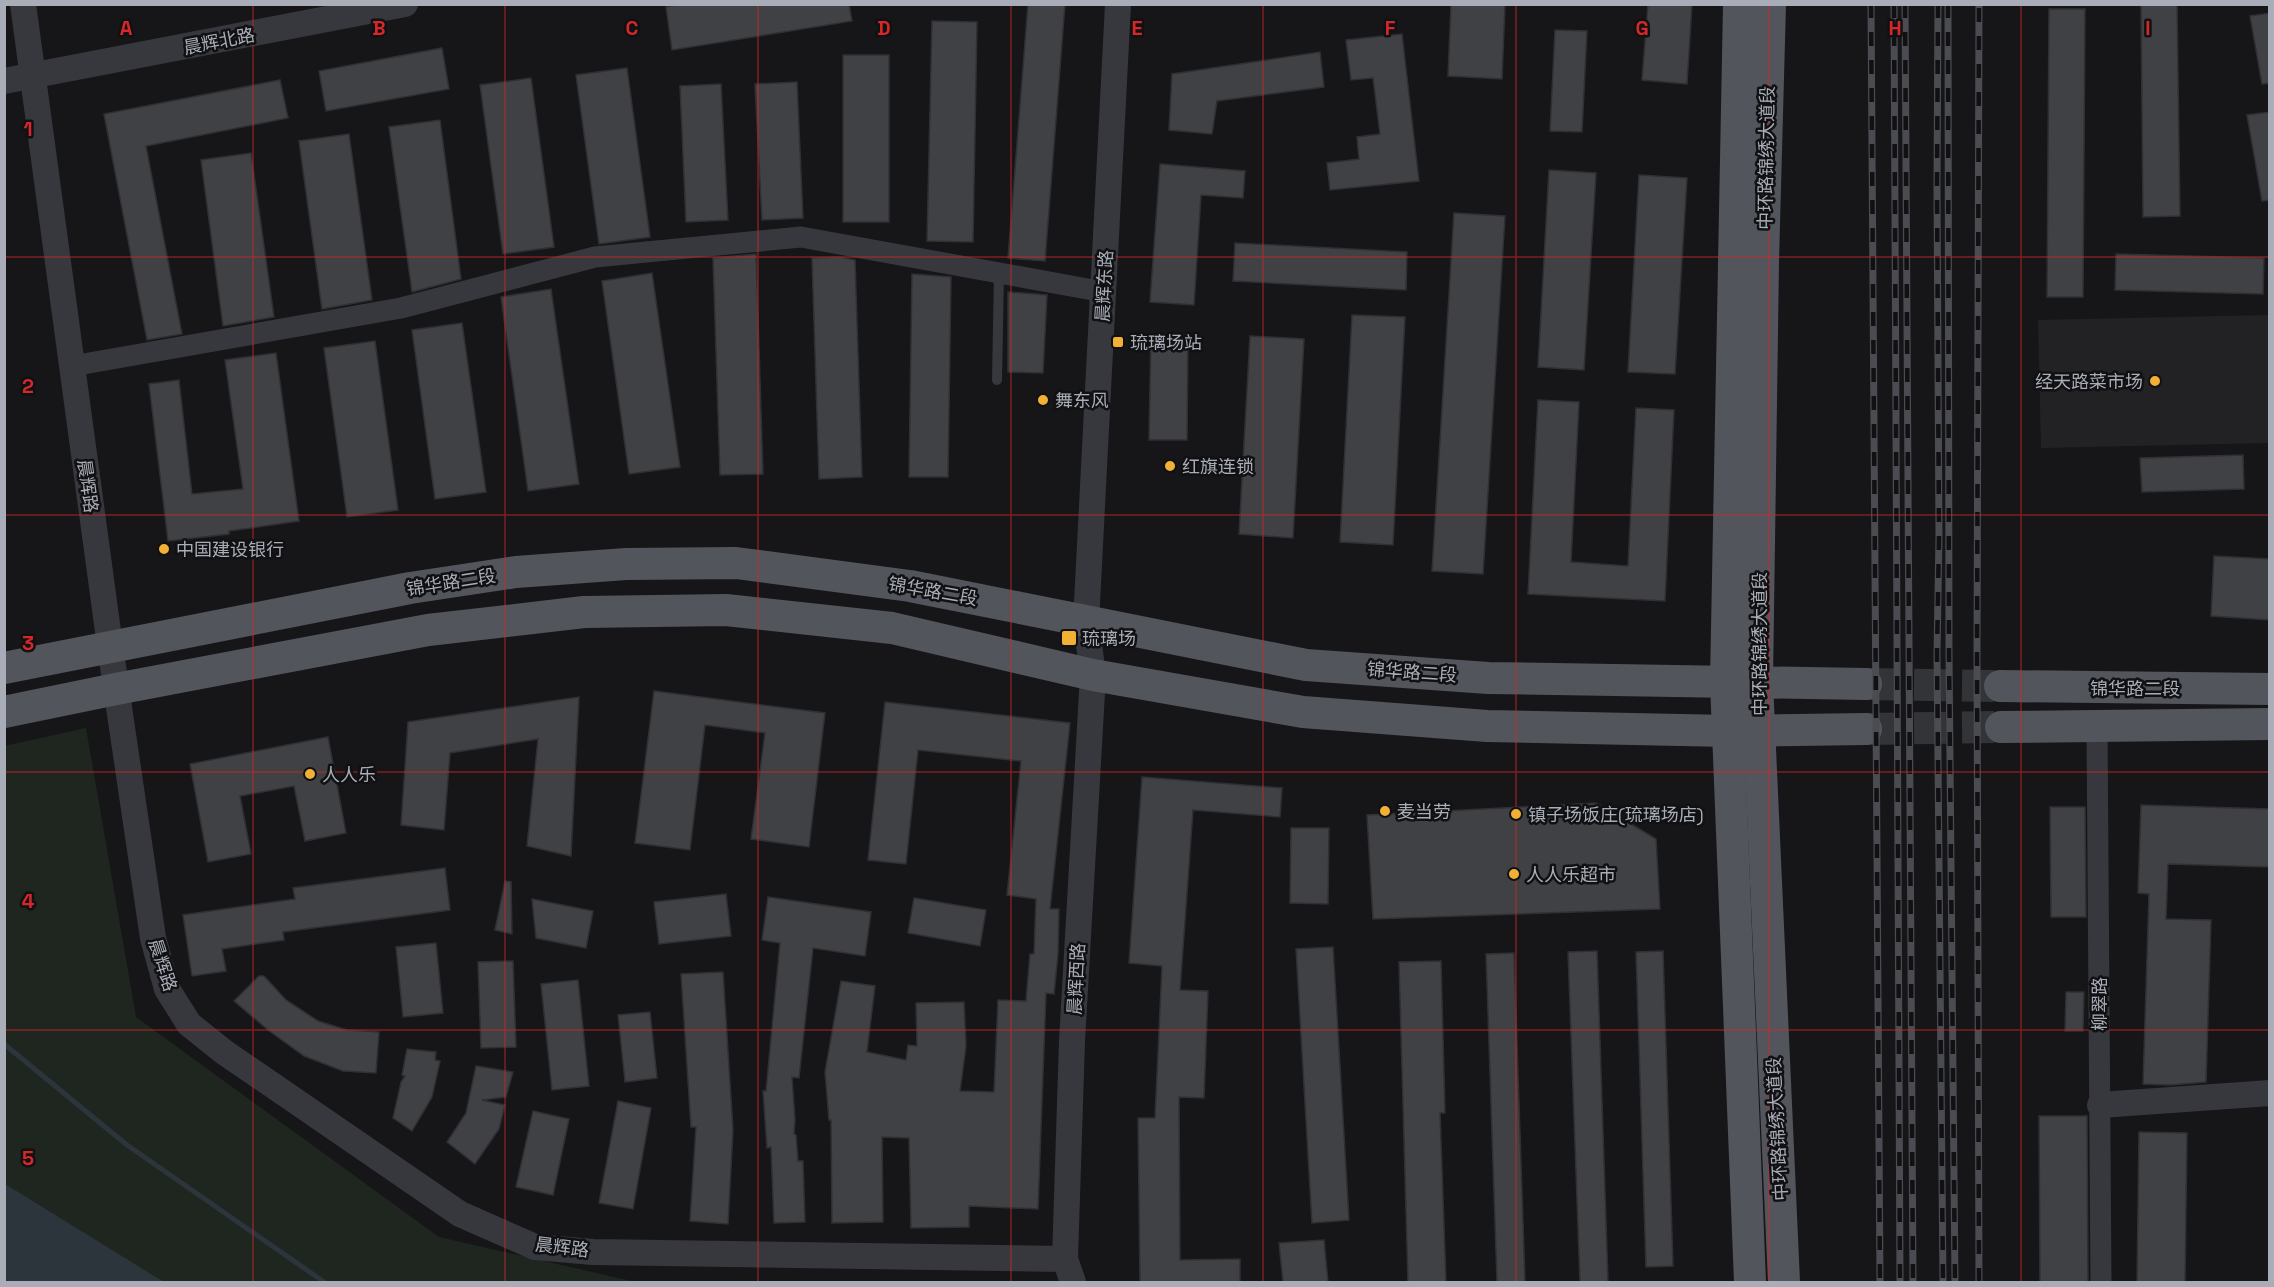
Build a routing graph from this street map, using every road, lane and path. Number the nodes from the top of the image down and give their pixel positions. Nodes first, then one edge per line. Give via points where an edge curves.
1 (23, 4) edge
2 (405, 4) edge
3 (1118, 4) edge
4 (1739, 4) edge
5 (1770, 4) edge
6 (33, 76) junction
7 (4, 81) edge
8 (999, 273) junction
9 (1104, 292) junction
10 (72, 366) junction
11 (997, 380) dead end
12 (1086, 622) junction
13 (110, 646) junction
14 (4, 668) edge
15 (1093, 675) junction
16 (1726, 682) junction
17 (1757, 682) junction
18 (1866, 684) tunnel mouth
19 (2000, 686) tunnel mouth
20 (116, 689) junction
21 (2270, 689) edge
22 (4, 712) edge
23 (2270, 724) edge
24 (2097, 725) junction
25 (2001, 727) tunnel mouth
26 (1866, 729) tunnel mouth
27 (1744, 731) junction
28 (2270, 1093) edge
29 (2100, 1105) junction
30 (1069, 1271) edge
31 (1750, 1282) edge
32 (1784, 1282) edge
33 (2101, 1282) edge

1 - 6 street, 晨辉路
2 - 6 street, 晨辉北路
3 - 9 street, 晨辉东路
4 - 16 main road, 中环路锦绣大道段
5 - 17 main road, 中环路锦绣大道段
6 - 7 street, 晨辉北路
6 - 10 street, 晨辉路
8 - 9 street
8 - 10 street via 801,237 595,257 400,308
8 - 11 lane
9 - 12 street, 晨辉东路
10 - 13 street, 晨辉路
12 - 13 main road, 锦华路二段 via 910,586 736,563 626,564 516,572 410,588
12 - 15 street, 晨辉东路
12 - 16 main road, 锦华路二段 via 1306,665 1488,678
13 - 14 main road, 锦华路二段
13 - 20 street, 晨辉路
15 - 20 main road via 892,628 726,610 584,612 428,630
15 - 27 main road via 1303,712 1487,726
15 - 30 street, 晨辉西路 via 1072,1041
16 - 17 main road, 锦华路二段
16 - 27 main road, 中环路锦绣大道段
17 - 18 main road, 锦华路二段
17 - 27 main road, 中环路锦绣大道段
19 - 21 main road, 锦华路二段
20 - 22 main road
20 - 30 street, 晨辉路 via 153,938 167,989 189,1024 460,1214 535,1247
23 - 24 main road, 锦华路二段
24 - 25 main road, 锦华路二段
24 - 29 street, 柳翠路
26 - 27 main road
27 - 31 main road, 中环路锦绣大道段
27 - 32 main road, 中环路锦绣大道段
28 - 29 street
29 - 33 street, 柳翠路

